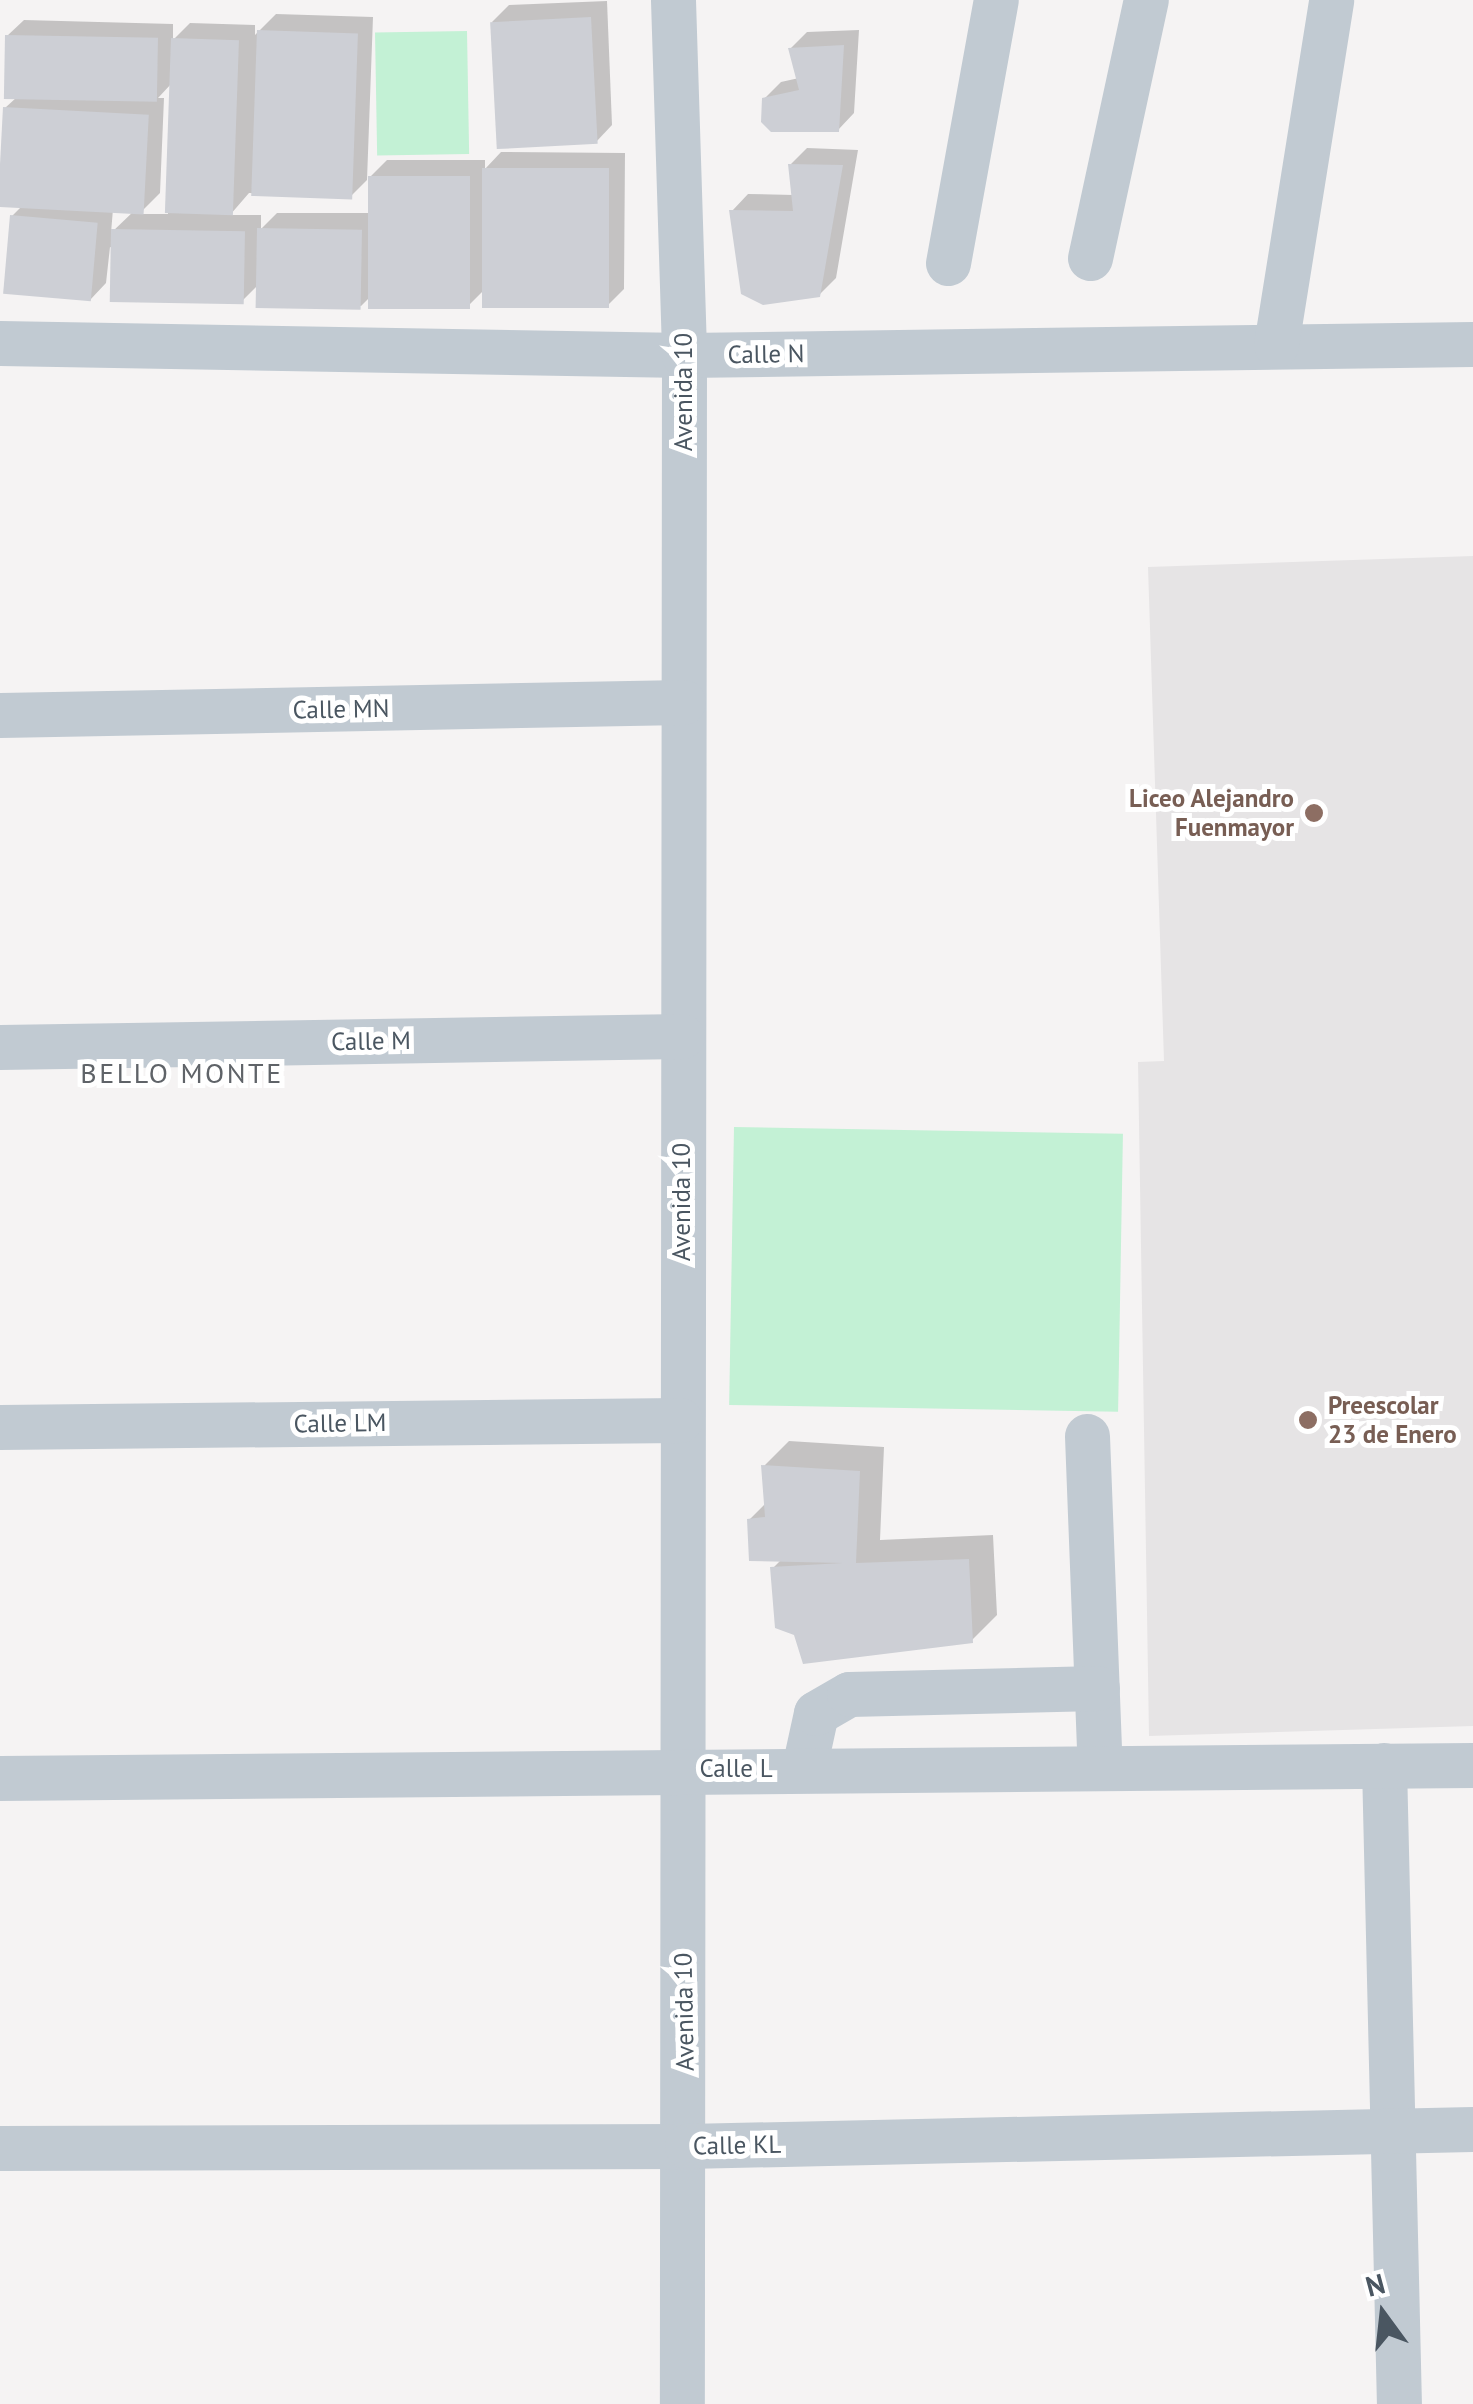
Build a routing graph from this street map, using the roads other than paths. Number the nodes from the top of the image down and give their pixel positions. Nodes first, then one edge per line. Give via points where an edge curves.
1 (673, 0) edge
2 (996, 0) edge
3 (1146, 0) edge
4 (1332, 0) edge
5 (1090, 258) dead end
6 (948, 263) dead end
7 (0, 343) edge
8 (1276, 344) junction
9 (1473, 344) edge
10 (684, 355) junction
11 (682, 702) junction
12 (0, 716) edge
13 (682, 1036) junction
14 (0, 1048) edge
15 (680, 1420) junction
16 (0, 1427) edge
17 (1087, 1436) dead end
18 (1097, 1688) junction
19 (1473, 1765) edge
20 (1384, 1766) junction
21 (1100, 1767) junction
22 (680, 1768) junction
23 (804, 1768) junction
24 (0, 1778) edge
25 (1394, 2128) junction
26 (1473, 2129) edge
27 (687, 2146) junction
28 (0, 2148) edge
29 (682, 2404) edge
30 (1399, 2404) edge

1 - 10 street, Avenida 10
2 - 6 street
3 - 5 street
4 - 8 street
7 - 10 street, Calle N
8 - 9 street, Calle N
8 - 10 street, Calle N
10 - 11 street, Avenida 10
11 - 12 street, Calle MN
11 - 13 street, Avenida 10
13 - 14 street, Calle M
13 - 15 street, Avenida 10
15 - 16 street, Calle LM
15 - 22 street, Avenida 10
17 - 18 street
18 - 21 street
18 - 23 street via 849,1694 816,1714
19 - 20 street, Calle L
20 - 21 street, Calle L
20 - 25 street
21 - 23 street, Calle L
22 - 23 street, Calle L
22 - 24 street, Calle L
22 - 27 street, Avenida 10
25 - 26 street, Calle KL
25 - 27 street, Calle KL
25 - 30 street
27 - 28 street, Calle KL
27 - 29 street, Avenida 10

